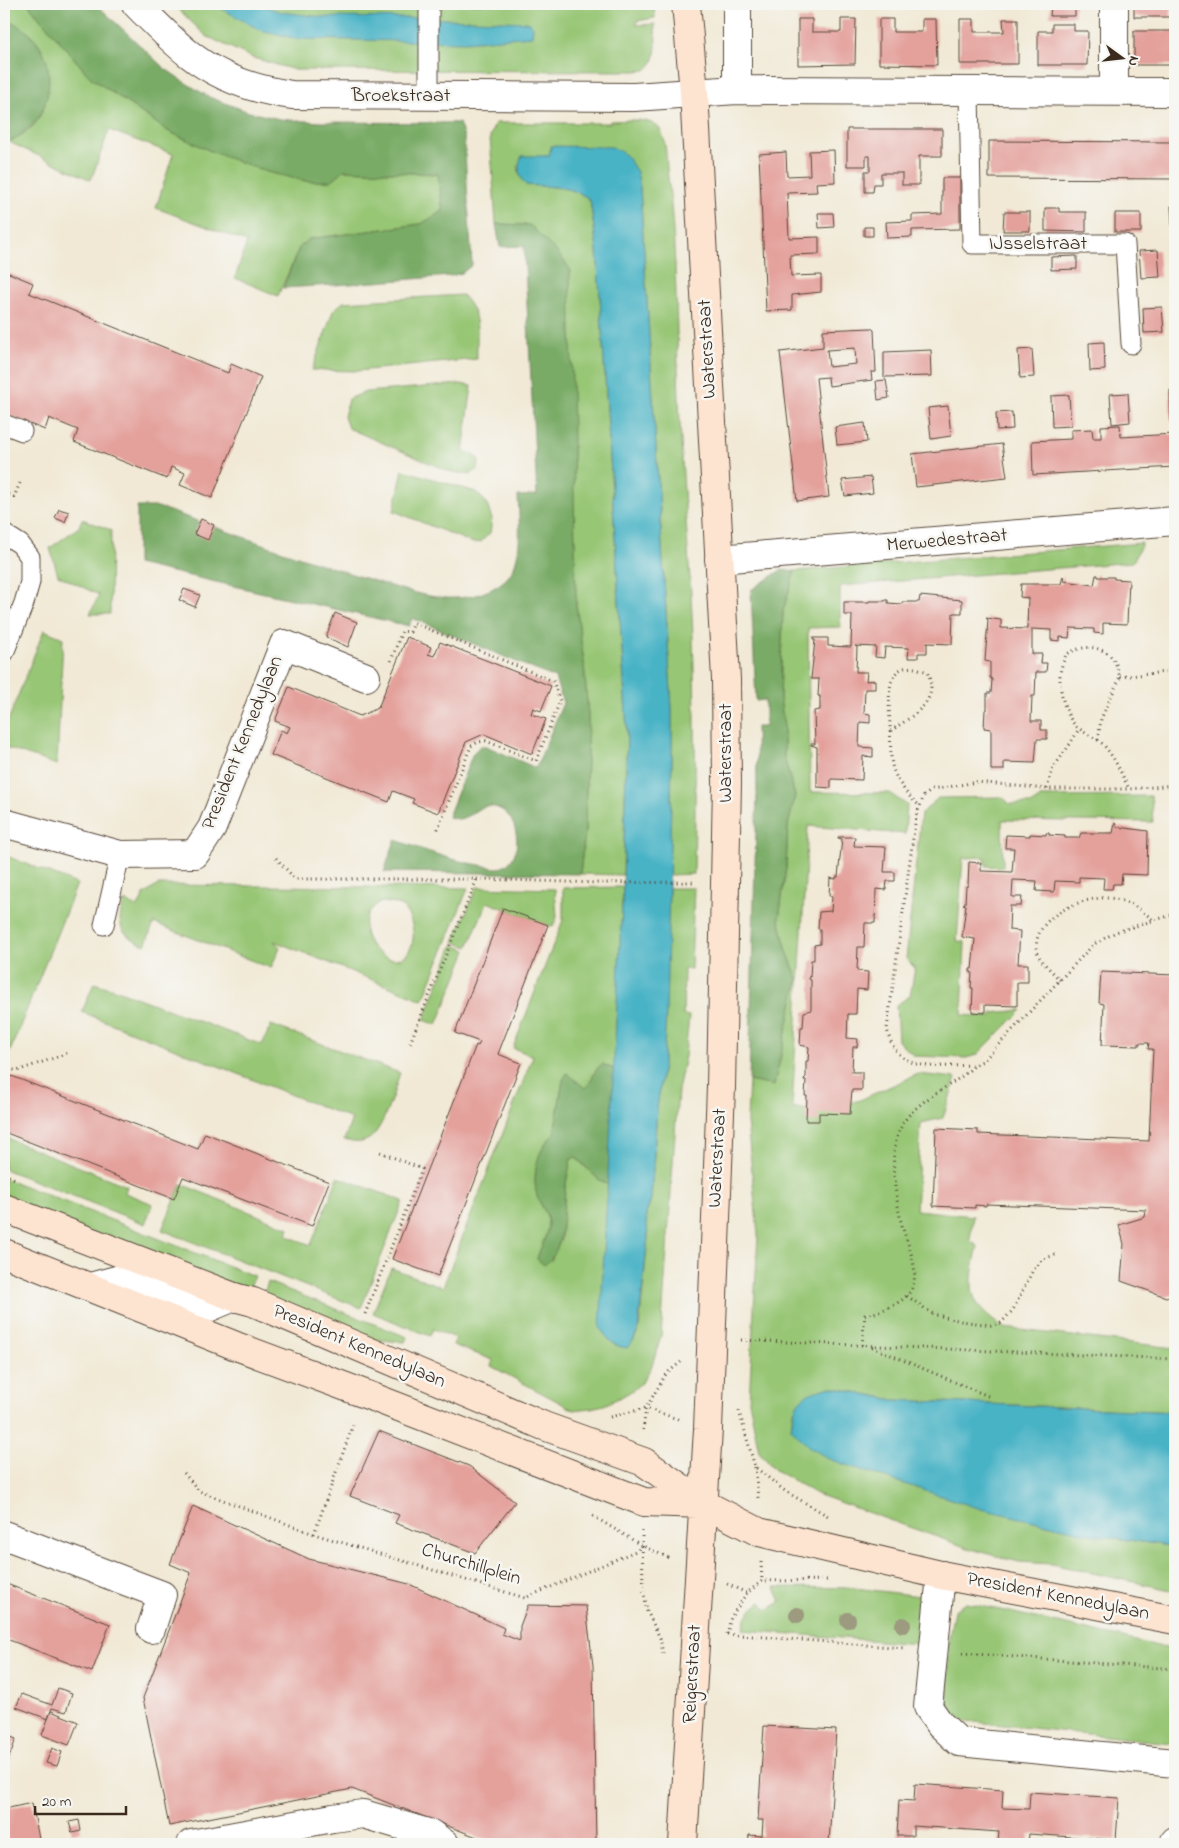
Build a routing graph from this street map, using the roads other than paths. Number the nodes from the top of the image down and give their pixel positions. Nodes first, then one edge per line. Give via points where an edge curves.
1 (136, 4) edge
2 (429, 4) edge
3 (686, 4) edge
4 (737, 4) edge
5 (1114, 4) edge
6 (737, 90) junction
7 (1114, 90) junction
8 (694, 92) junction
9 (969, 92) junction
10 (1175, 92) edge
11 (429, 96) junction
12 (1131, 344) dead end
13 (4, 424) edge
14 (22, 431) dead end
15 (1175, 521) edge
16 (4, 534) edge
17 (719, 559) junction
18 (4, 653) edge
19 (366, 677) road end
20 (4, 823) edge
21 (120, 855) junction
22 (104, 925) dead end
23 (4, 1208) edge
24 (4, 1253) edge
25 (90, 1287) junction
26 (234, 1297) junction
27 (704, 1504) junction
28 (4, 1535) edge
29 (940, 1575) junction
30 (1175, 1620) edge
31 (151, 1629) dead end
32 (1175, 1763) edge
33 (191, 1844) edge
34 (445, 1844) edge
35 (683, 1844) edge

1 - 11 street, Broekstraat via 197,60 254,87 298,95
2 - 11 lane
3 - 8 street, Waterstraat
4 - 6 street
5 - 7 street
6 - 8 street
6 - 9 street
7 - 9 street
7 - 10 street
8 - 11 street, Broekstraat via 634,97
8 - 17 street, Waterstraat
9 - 12 lane, IJsselstraat via 972,244 1125,244
13 - 14 lane
15 - 17 street, Merwedestraat
16 - 18 lane via 20,544 30,557 30,582
17 - 27 street, Waterstraat via 726,679 727,783 721,1087
19 - 21 street, President Kennedylaan via 284,644 212,828 195,854
20 - 21 street, President Kennedylaan
21 - 22 lane
23 - 26 street, President Kennedylaan
24 - 25 street, President Kennedylaan
25 - 26 street via 120,1279 203,1310
25 - 27 street, President Kennedylaan via 644,1502
26 - 27 street, President Kennedylaan via 253,1302 544,1426 644,1462
27 - 29 street, President Kennedylaan via 759,1532
27 - 35 street, Reigerstraat
28 - 31 street via 162,1595
29 - 30 street, President Kennedylaan
29 - 32 street, President Kennedylaan via 928,1708 960,1742
33 - 34 street via 363,1814 431,1834

